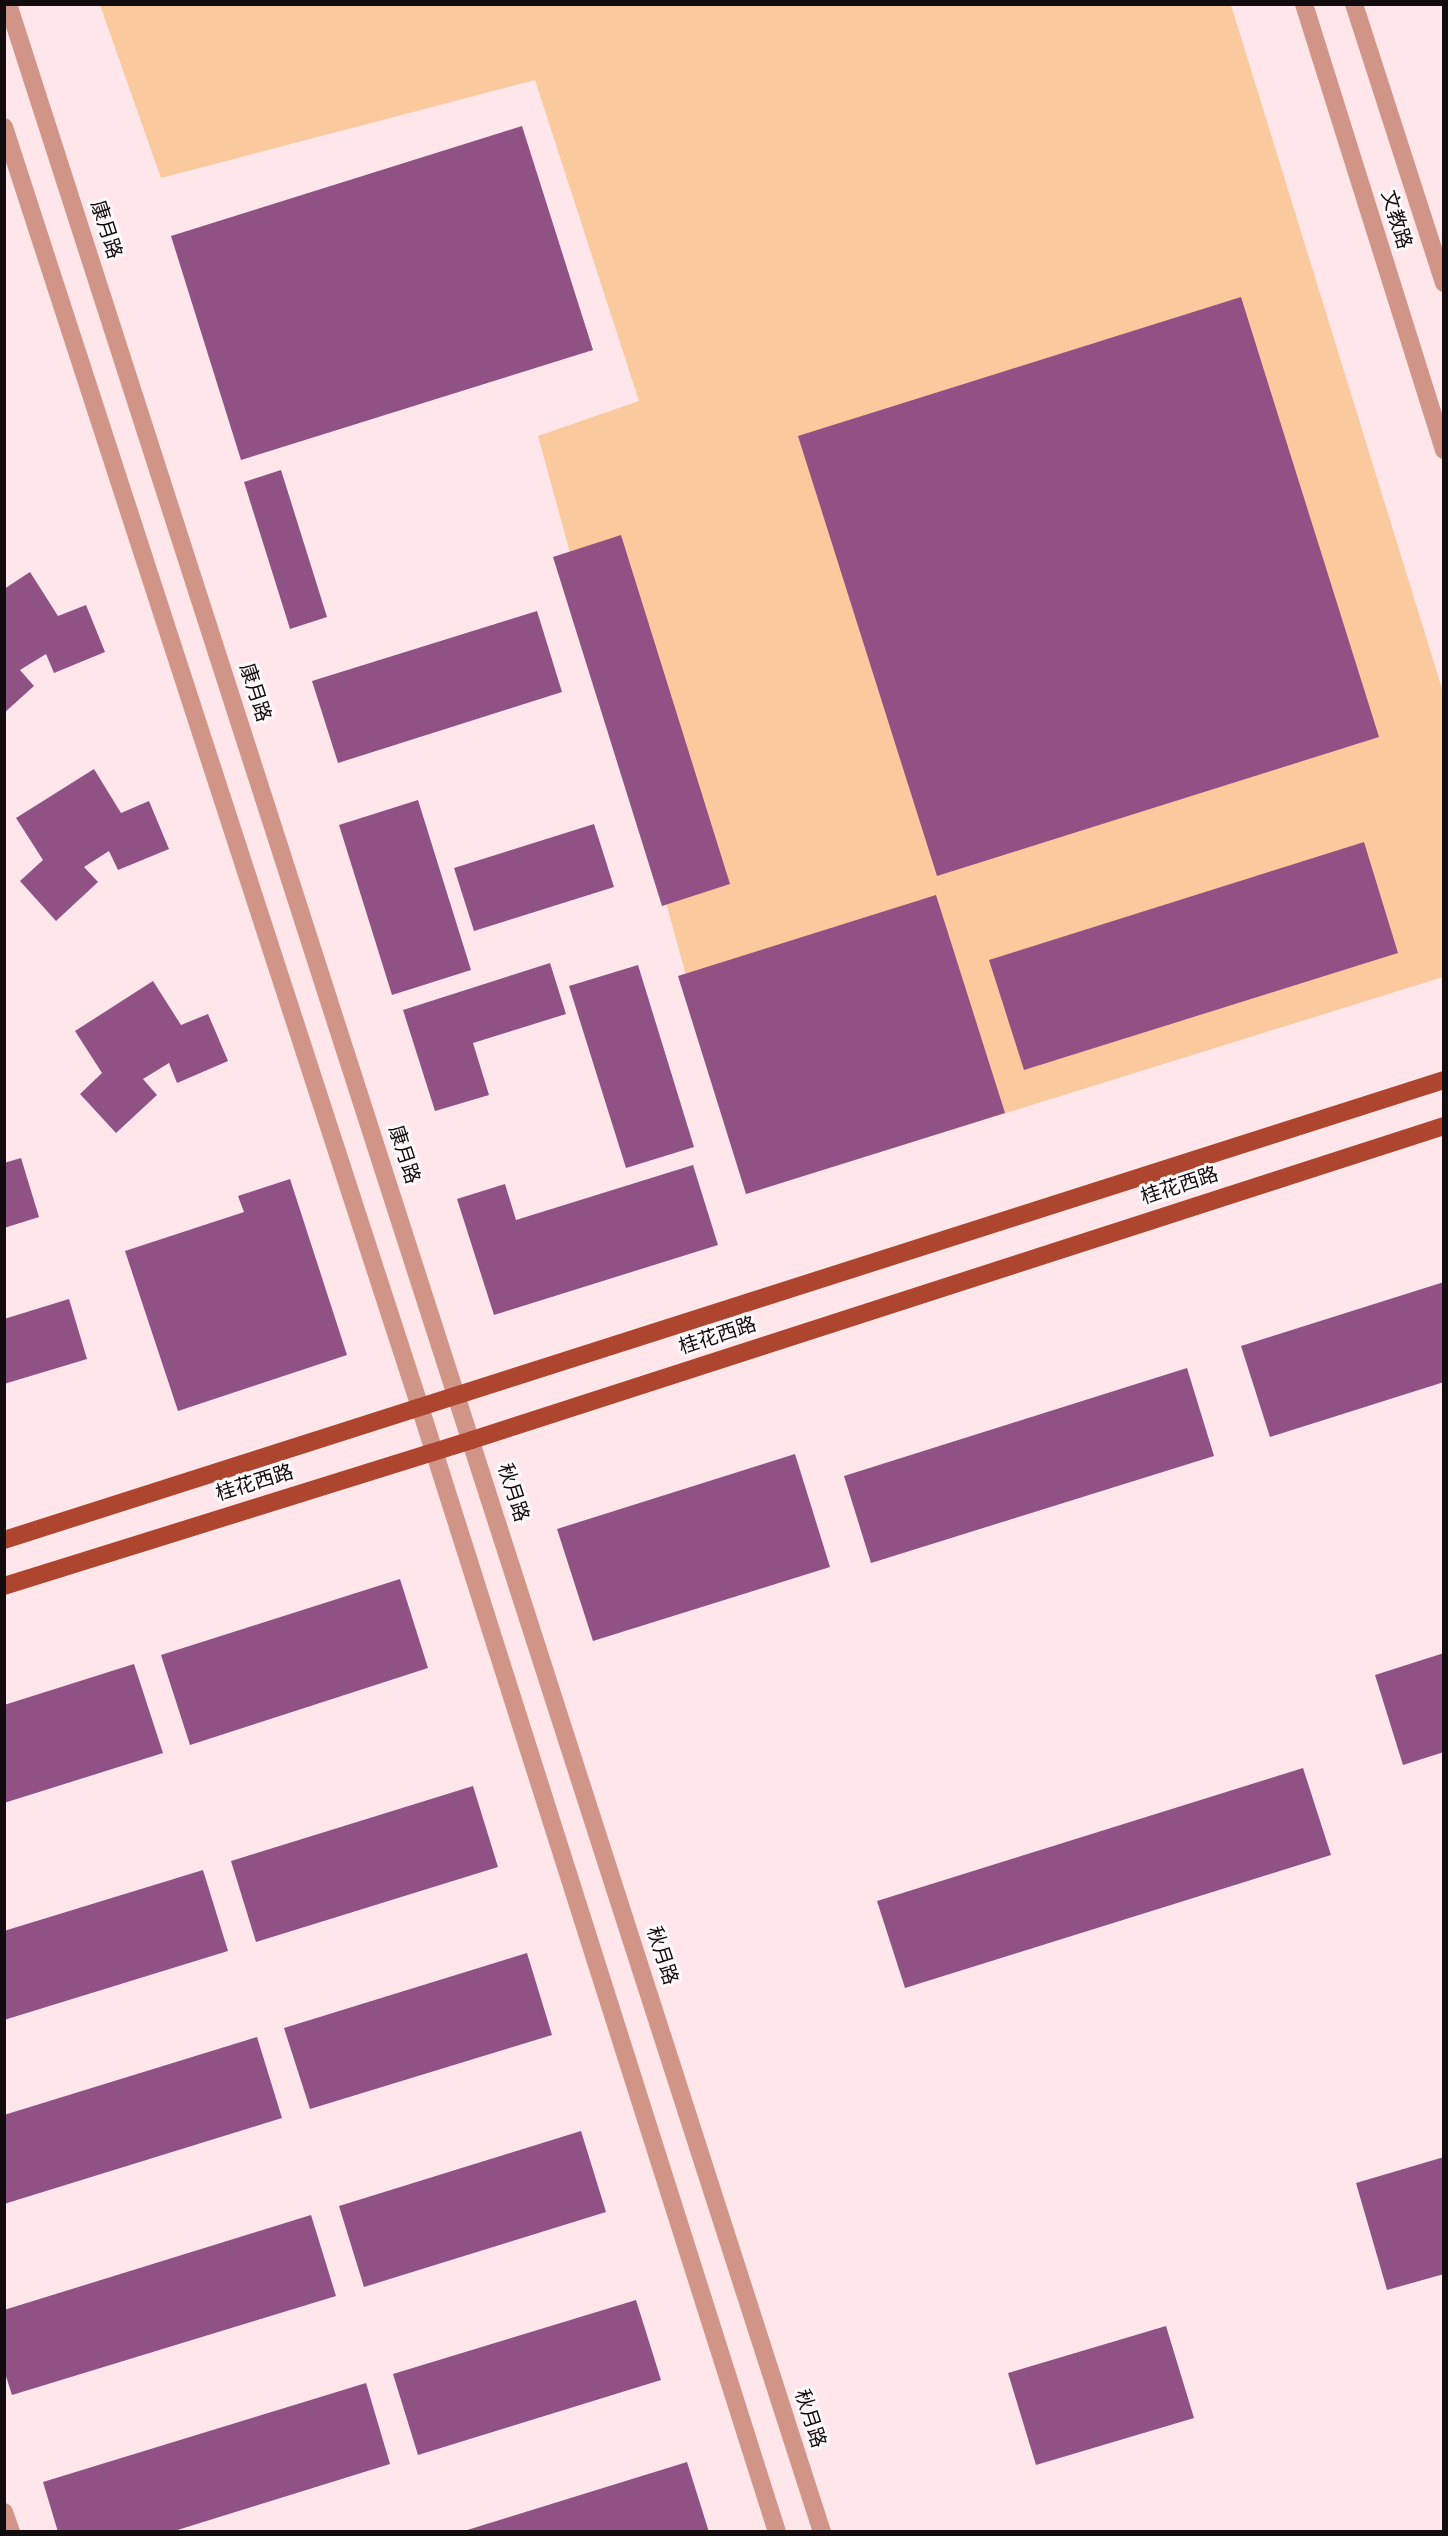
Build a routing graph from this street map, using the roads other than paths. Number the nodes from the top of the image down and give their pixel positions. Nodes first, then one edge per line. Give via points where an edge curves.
1 (8, 4) edge
2 (1304, 4) edge
3 (1354, 4) edge
4 (4, 127) edge
5 (1443, 283) edge
6 (1443, 450) edge
7 (1443, 1080) edge
8 (1443, 1126) edge
9 (457, 1395) junction
10 (420, 1407) junction
11 (472, 1440) junction
12 (434, 1452) junction
13 (4, 1540) edge
14 (4, 1586) edge
15 (4, 2512) edge
16 (10, 2532) edge
17 (777, 2532) edge
18 (822, 2532) edge

1 - 9 street, 康月路
2 - 6 street, 文教路
3 - 5 street, 文教路
4 - 10 street
7 - 9 main road, 桂花西路
8 - 11 main road, 桂花西路
9 - 10 main road, 桂花西路
9 - 11 street, 秋月路
10 - 12 street
10 - 13 main road, 桂花西路
11 - 12 main road, 桂花西路
11 - 18 street, 秋月路
12 - 14 main road, 桂花西路
12 - 17 street
15 - 16 street

